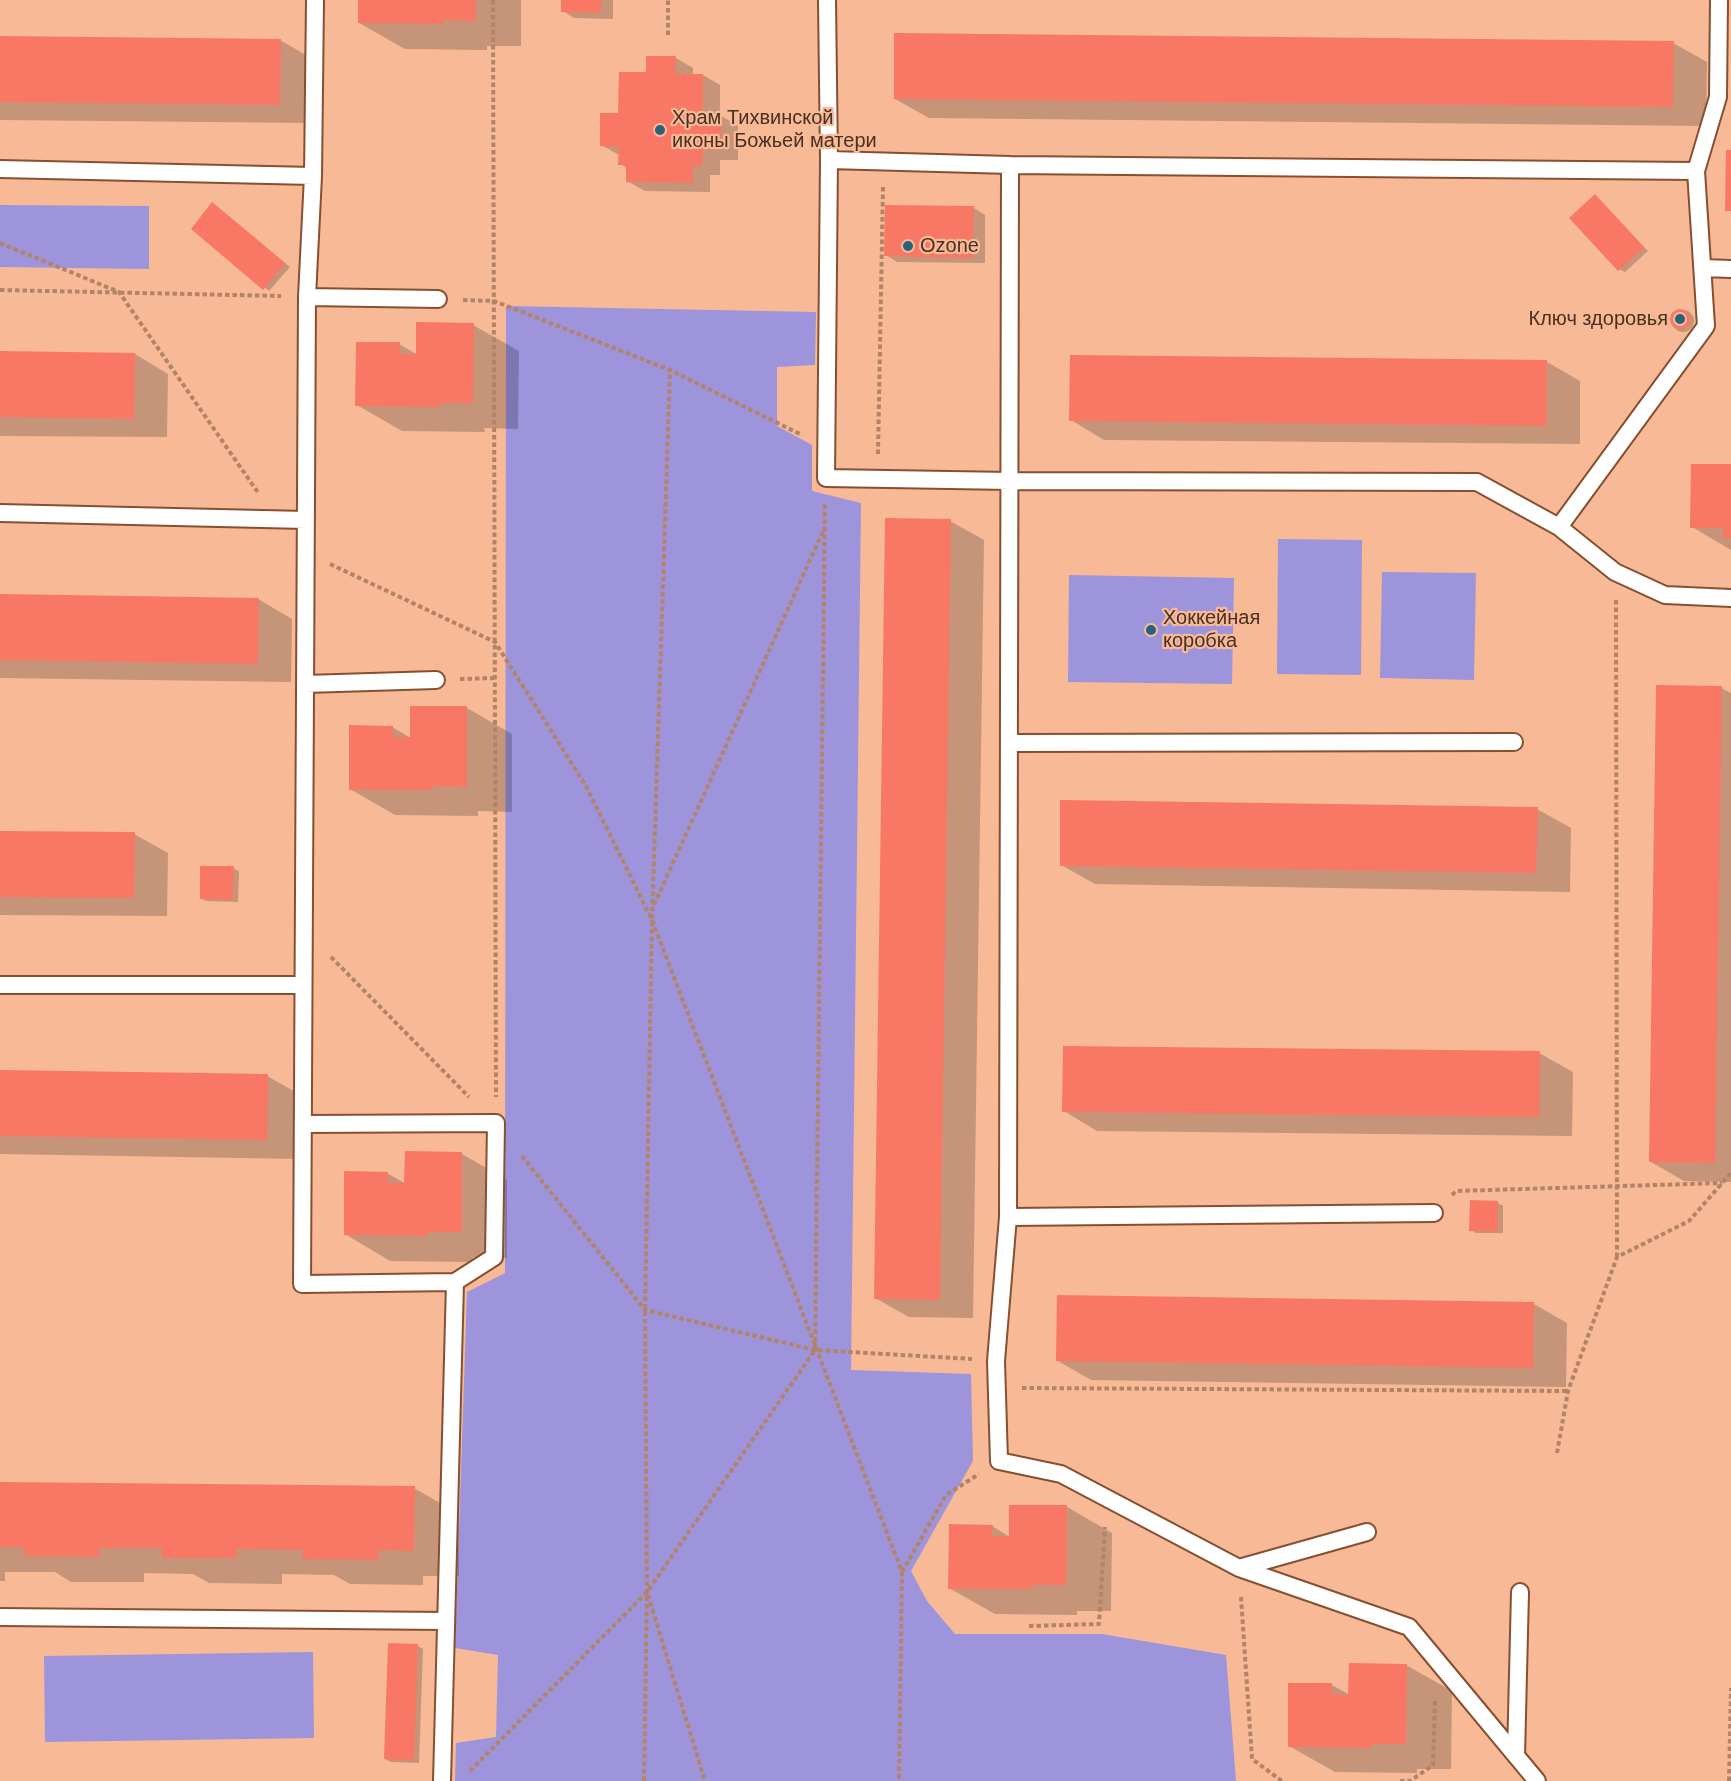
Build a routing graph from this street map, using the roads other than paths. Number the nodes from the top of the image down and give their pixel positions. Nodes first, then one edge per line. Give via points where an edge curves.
1 (315, 0) edge
2 (827, 0) edge
3 (1719, 0) edge
4 (1724, 97) edge
5 (829, 160) junction
6 (1010, 165) junction
7 (0, 169) edge
8 (1696, 171) junction
9 (313, 176) junction
10 (1704, 268) junction
11 (1731, 268) edge
12 (307, 297) junction
13 (438, 299) road end
14 (1011, 482) junction
15 (0, 513) edge
16 (306, 520) junction
17 (1559, 527) junction
18 (1731, 598) edge
19 (436, 680) road end
20 (305, 684) junction
21 (1514, 742) dead end
22 (1011, 743) junction
23 (0, 985) edge
24 (303, 985) junction
25 (304, 1124) junction
26 (1434, 1213) road end
27 (1008, 1217) junction
28 (455, 1282) junction
29 (1367, 1532) dead end
30 (1239, 1568) junction
31 (1520, 1593) dead end
32 (0, 1617) edge
33 (446, 1622) junction
34 (1516, 1756) junction
35 (442, 1781) edge
36 (1537, 1781) edge

1 - 9 lane
2 - 5 lane
3 - 4 lane
4 - 8 lane
5 - 6 lane
5 - 14 lane via 826,478
6 - 8 lane
6 - 14 lane
7 - 9 lane
8 - 10 lane
9 - 12 lane
10 - 11 lane
10 - 17 lane via 1706,326
12 - 13 lane
12 - 16 lane
14 - 17 lane via 1477,482
14 - 22 lane
15 - 16 lane
16 - 20 lane
17 - 18 lane via 1615,572 1665,595
19 - 20 lane
20 - 24 lane
21 - 22 lane
22 - 27 lane
23 - 24 lane
24 - 25 lane
25 - 28 lane via 302,1284
25 - 28 lane via 496,1123 494,1257
26 - 27 lane
27 - 30 lane via 996,1360 999,1461 1061,1474
28 - 33 lane
29 - 30 lane
30 - 34 lane via 1409,1627
31 - 34 lane
32 - 33 lane
33 - 35 lane
34 - 36 lane

